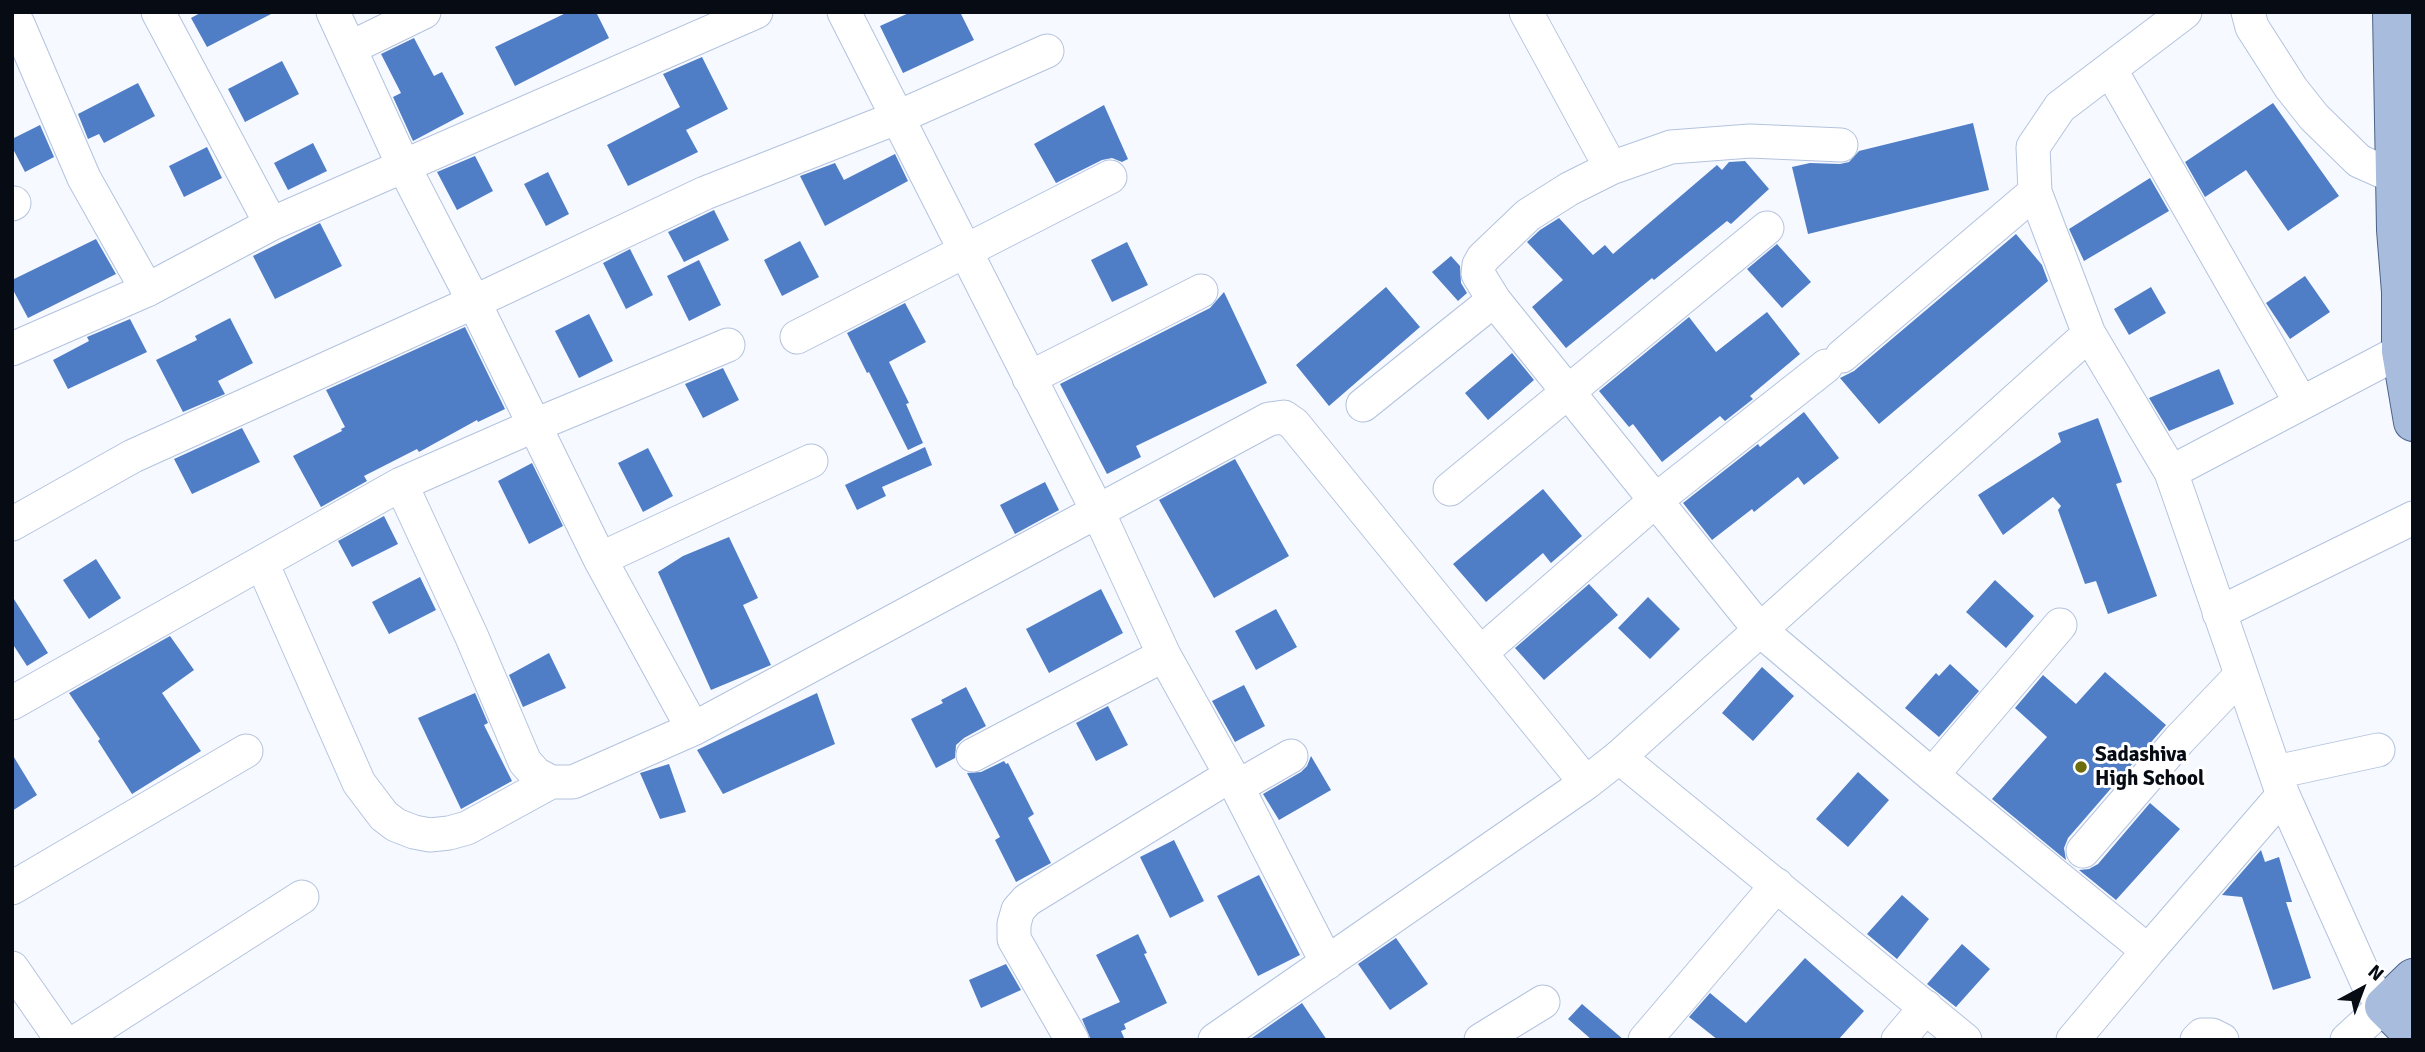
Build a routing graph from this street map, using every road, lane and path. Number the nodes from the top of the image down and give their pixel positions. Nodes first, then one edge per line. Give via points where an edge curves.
1 (158, 12) edge
2 (333, 12) edge
3 (424, 12) edge
4 (756, 12) edge
5 (844, 12) edge
6 (1527, 12) edge
7 (2185, 12) edge
8 (2248, 12) edge
9 (2392, 12) edge
10 (25, 21) edge
11 (350, 48) junction
12 (1047, 51) dead end
13 (2110, 69) junction
14 (897, 118) junction
15 (1841, 145) dead end
16 (403, 165) junction
17 (1611, 168) junction
18 (1110, 177) dead end
19 (2395, 177) junction
20 (2035, 192) junction
21 (271, 223) junction
22 (2404, 225) edge
23 (1767, 228) dead end
24 (964, 252) junction
25 (147, 290) junction
26 (1201, 290) dead end
27 (1494, 300) junction
28 (2407, 301) edge
29 (474, 302) junction
30 (2089, 334) junction
31 (797, 337) dead end
32 (728, 345) dead end
33 (12, 349) edge
34 (2401, 351) junction
35 (1029, 378) junction
36 (1569, 391) junction
37 (2301, 403) junction
38 (1363, 405) dead end
39 (2413, 422) edge
40 (533, 426) junction
41 (811, 461) dead end
42 (2171, 472) junction
43 (401, 484) junction
44 (1450, 489) dead end
45 (1656, 500) junction
46 (1098, 512) junction
47 (2413, 518) edge
48 (12, 524) edge
49 (600, 559) junction
50 (262, 563) junction
51 (2219, 613) junction
52 (2060, 625) dead end
53 (1760, 630) junction
54 (1492, 643) dead end
55 (1164, 656) junction
56 (2241, 675) junction
57 (12, 703) edge
58 (693, 729) junction
59 (2378, 750) dead end
60 (246, 751) dead end
61 (973, 755) dead end
62 (1291, 756) dead end
63 (1619, 757) junction
64 (1932, 775) junction
65 (1234, 781) junction
66 (551, 782) junction
67 (1586, 783) junction
68 (2279, 783) junction
69 (2083, 851) dead end
70 (1777, 885) junction
71 (12, 888) edge
72 (302, 897) dead end
73 (2148, 951) junction
74 (1327, 963) junction
75 (12, 968) edge
76 (2413, 978) edge
77 (1543, 1002) dead end
78 (2384, 1006) junction
79 (1926, 1007) junction
80 (2413, 1035) edge
81 (1653, 1037) edge
82 (62, 1040) edge
83 (79, 1040) edge
84 (1072, 1040) edge
85 (1215, 1040) edge
86 (1481, 1040) edge
87 (1898, 1040) edge
88 (1965, 1040) edge
89 (2073, 1040) edge
90 (2197, 1040) edge
91 (2222, 1040) edge
92 (2347, 1040) edge

1 - 21 street
2 - 11 street
3 - 11 street
4 - 16 street
5 - 14 street
6 - 17 street
7 - 13 street
8 - 19 street via 2252,27 2314,117 2359,161
9 - 19 main road
10 - 25 street via 84,178
11 - 16 street
12 - 14 street
13 - 20 street via 2060,107 2033,147
13 - 37 street
14 - 24 street
14 - 29 street via 705,193
15 - 17 street via 1750,141 1671,147
16 - 21 street
16 - 29 street
17 - 27 street via 1528,215 1483,258 1478,274
18 - 24 street
19 - 22 main road
20 - 30 street
20 - 45 street via 1834,361
21 - 25 street
22 - 28 main road
23 - 36 street
24 - 31 street
24 - 35 street
25 - 33 street
26 - 35 street
27 - 36 street
27 - 38 street
28 - 34 main road
29 - 40 street
29 - 48 street via 133,456
30 - 42 street
30 - 53 street
32 - 40 street
34 - 37 street
34 - 39 main road
35 - 46 street
36 - 44 street
36 - 45 street
37 - 42 street
40 - 43 street
40 - 49 street
41 - 49 street
42 - 51 street
43 - 50 street
43 - 66 street via 525,762
45 - 53 street
45 - 54 street
46 - 55 street
46 - 58 street
46 - 67 street via 1269,419 1284,417
47 - 51 street
49 - 58 street
50 - 57 street
50 - 66 street via 359,783 384,817 414,832 449,833 467,828
51 - 56 street
52 - 64 street
53 - 63 street
53 - 64 street
55 - 61 street
55 - 65 street
56 - 68 street
56 - 69 street
58 - 66 street via 573,782
59 - 68 street
60 - 71 street
62 - 65 street
63 - 67 street
63 - 70 street
64 - 73 street
65 - 74 street
65 - 84 street via 1027,900 1018,910 1014,939
67 - 74 street
68 - 73 street
68 - 78 street via 2367,982
70 - 79 street
70 - 81 street
72 - 83 street
73 - 89 street
74 - 85 street
75 - 82 street
76 - 78 main road
77 - 86 street
78 - 80 main road
78 - 92 street
79 - 87 street
79 - 88 street
90 - 91 street via 2202,1035

